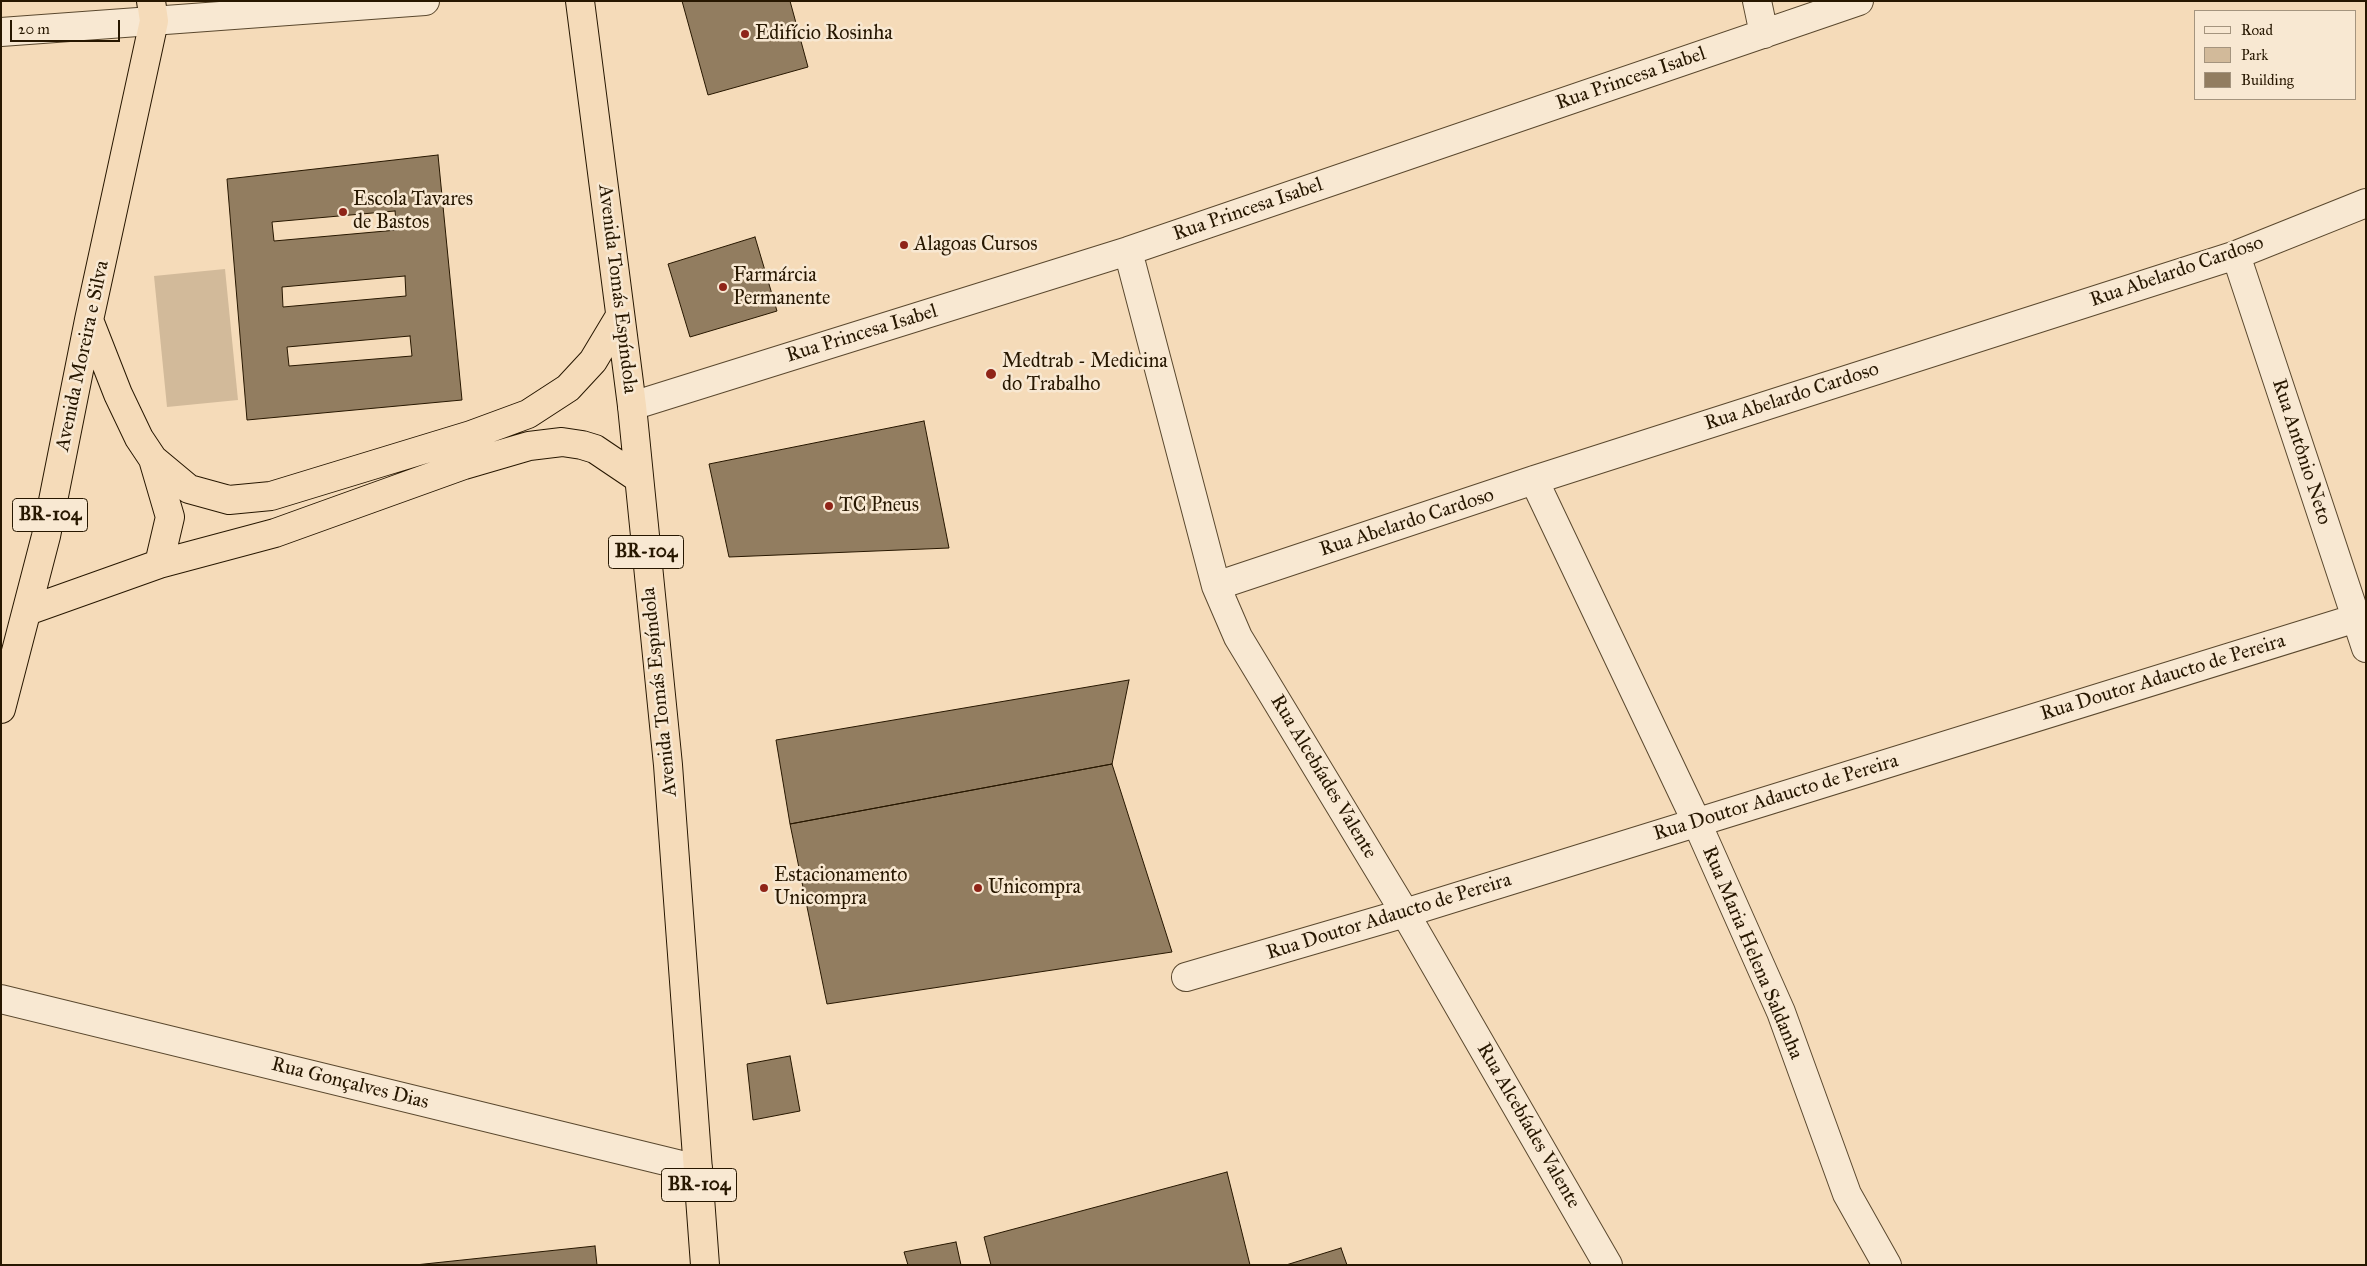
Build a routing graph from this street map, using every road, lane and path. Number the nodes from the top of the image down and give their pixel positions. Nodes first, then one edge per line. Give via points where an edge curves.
1 (425, 1) edge
2 (580, 1) edge
3 (1757, 1) edge
4 (1859, 1) edge
5 (153, 11) edge
6 (1, 32) edge
7 (1764, 34) junction
8 (2366, 203) edge
9 (1128, 251) junction
10 (2236, 255) junction
11 (620, 316) junction
12 (90, 320) junction
13 (632, 406) junction
14 (154, 458) junction
15 (638, 478) junction
16 (1534, 480) junction
17 (159, 564) junction
18 (1216, 586) junction
19 (27, 611) junction
20 (2361, 617) edge
21 (2366, 648) edge
22 (1, 709) edge
23 (1696, 823) junction
24 (1405, 913) junction
25 (1186, 977) dead end
26 (1, 999) edge
27 (698, 1169) junction
28 (705, 1265) edge
29 (1608, 1265) edge
30 (1887, 1265) edge

1 - 5 street
2 - 11 highway, Avenida Tomás Espíndola / BR-104
3 - 7 street
4 - 7 street, Rua Princesa Isabel
5 - 6 street
5 - 12 highway, Avenida Moreira e Silva / BR-104
7 - 9 street, Rua Princesa Isabel
8 - 10 street, Rua Abelardo Cardoso
9 - 13 street, Rua Princesa Isabel
9 - 18 street, Rua Alcebíades Valente
10 - 16 street, Rua Abelardo Cardoso
10 - 20 street, Rua Antônio Neto
11 - 13 highway, Avenida Tomás Espíndola / BR-104
11 - 14 highway via 593,361 568,388 528,414 471,435 272,496 229,500 189,489
12 - 14 highway via 118,394 139,438
12 - 19 highway, Avenida Moreira e Silva / BR-104 via 46,536
13 - 15 highway, Avenida Tomás Espíndola / BR-104
14 - 17 highway via 170,517
15 - 17 highway via 595,449 582,445 562,442 530,446 464,465 276,533
15 - 27 highway, Avenida Tomás Espíndola / BR-104 via 668,765
16 - 18 street, Rua Abelardo Cardoso
16 - 23 street, Rua Maria Helena Saldanha
17 - 19 highway
18 - 24 street, Rua Alcebíades Valente via 1238,637
19 - 22 highway, Avenida Moreira e Silva / BR-104
20 - 21 street, Rua Antônio Neto
20 - 23 street, Rua Doutor Adaucto de Pereira
23 - 24 street, Rua Doutor Adaucto de Pereira
23 - 30 street, Rua Maria Helena Saldanha via 1781,1012 1847,1194
24 - 25 street, Rua Doutor Adaucto de Pereira
24 - 29 street, Rua Alcebíades Valente
26 - 27 street, Rua Gonçalves Dias
27 - 28 highway, Avenida Tomás Espíndola / BR-104

